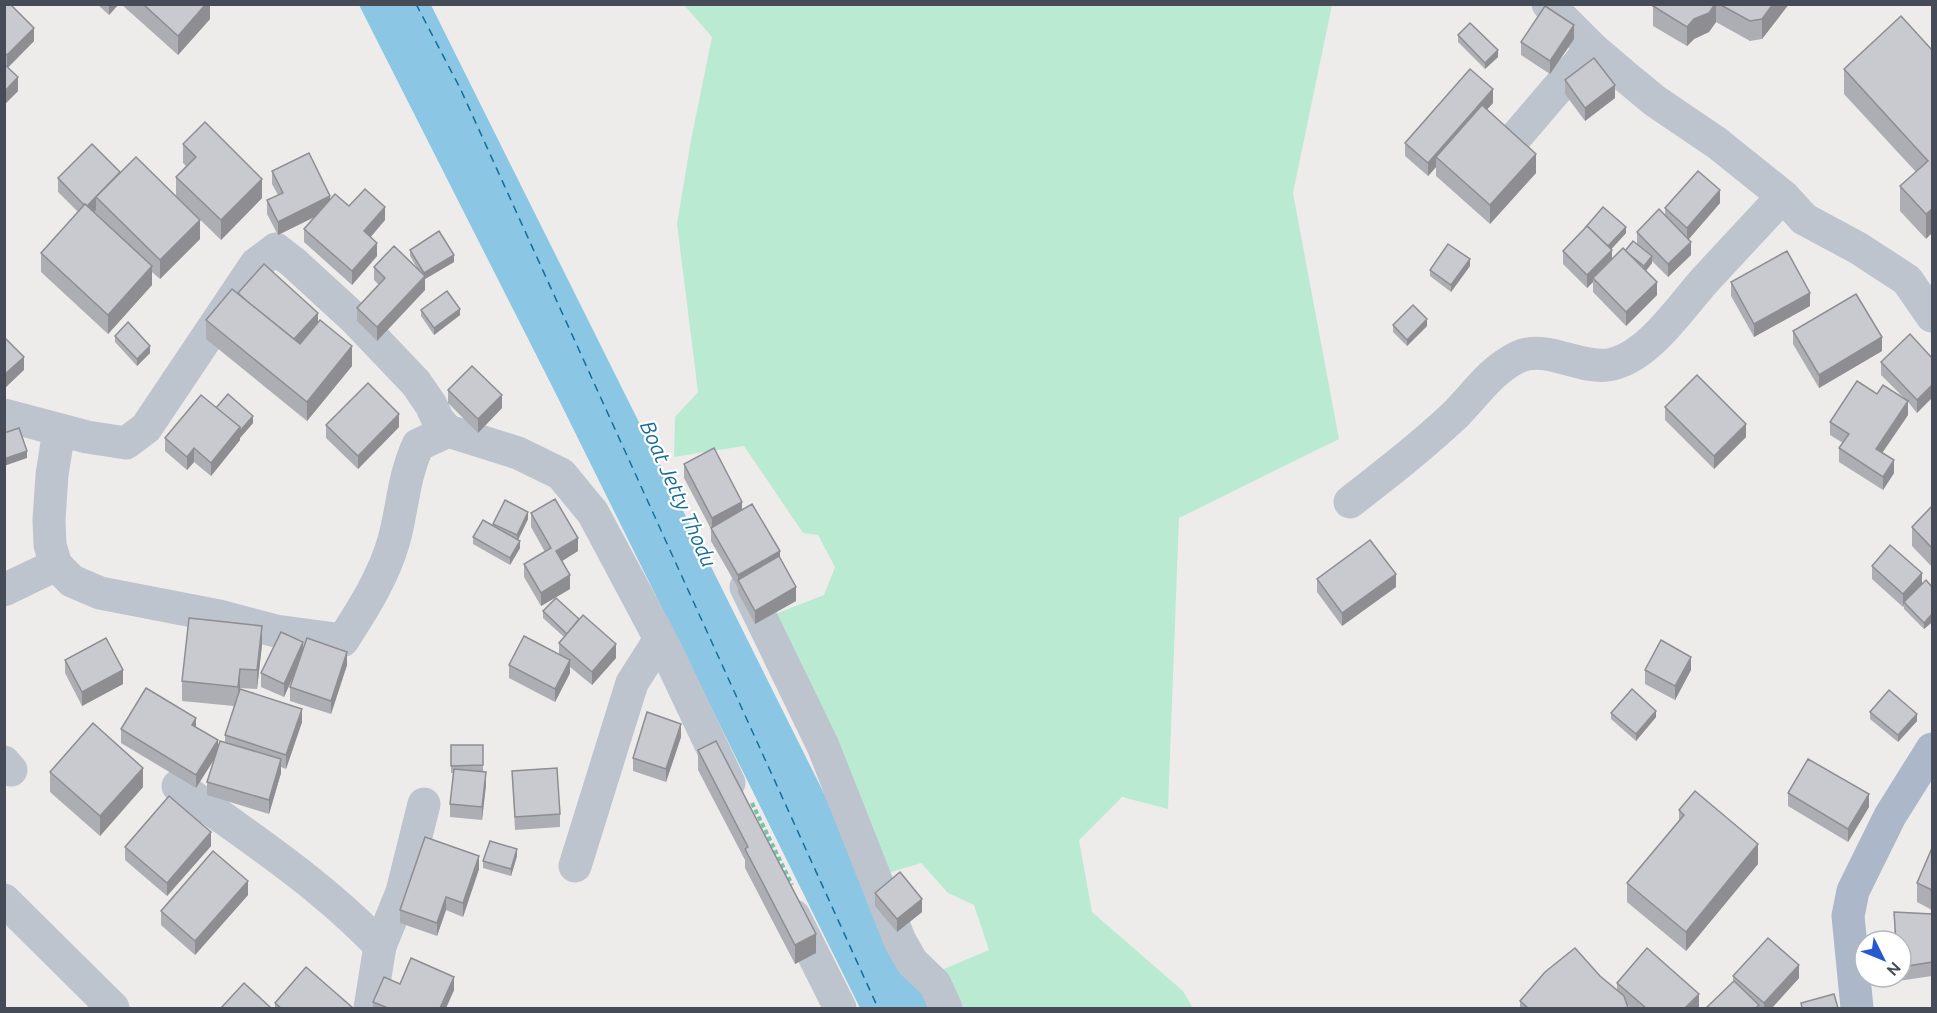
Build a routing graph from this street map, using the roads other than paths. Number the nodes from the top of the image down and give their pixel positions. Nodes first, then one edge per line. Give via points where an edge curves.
1 (1548, 4) edge
2 (1592, 48) junction
3 (1515, 138) edge
4 (1783, 196) junction
5 (1932, 316) edge
6 (4, 416) edge
7 (59, 430) junction
8 (448, 431) junction
9 (1350, 502) dead end
10 (56, 565) junction
11 (746, 587) edge
12 (4, 590) edge
13 (660, 639) junction
14 (1932, 749) edge
15 (178, 786) dead end
16 (424, 804) dead end
17 (743, 812) edge
18 (575, 866) dead end
19 (779, 885) edge
20 (4, 900) edge
21 (380, 946) junction
22 (113, 1008) edge
23 (370, 1008) edge
24 (840, 1008) edge
25 (946, 1008) edge
26 (1857, 1008) edge

1 - 2 street
2 - 3 street
2 - 4 street via 1655,101 1717,143
4 - 5 street via 1804,219 1907,280
4 - 9 street via 1657,335 1630,357 1597,365 1538,353 1519,356 1491,375 1456,414
6 - 7 street
7 - 8 street via 126,443 146,428 256,264 276,249 356,319 416,383
7 - 10 street via 49,520
8 - 10 street via 417,445 408,467 393,542 371,595 343,640 276,631 100,593 72,581
8 - 13 street via 518,453 561,474 593,513
10 - 12 street
11 - 25 street via 823,746 900,941 912,962 935,984
13 - 17 street
13 - 18 street via 632,683
14 - 26 main road via 1890,816 1853,891 1848,916
15 - 21 street via 290,867 357,921
16 - 21 street via 402,892
19 - 24 street
20 - 22 street
21 - 23 street

